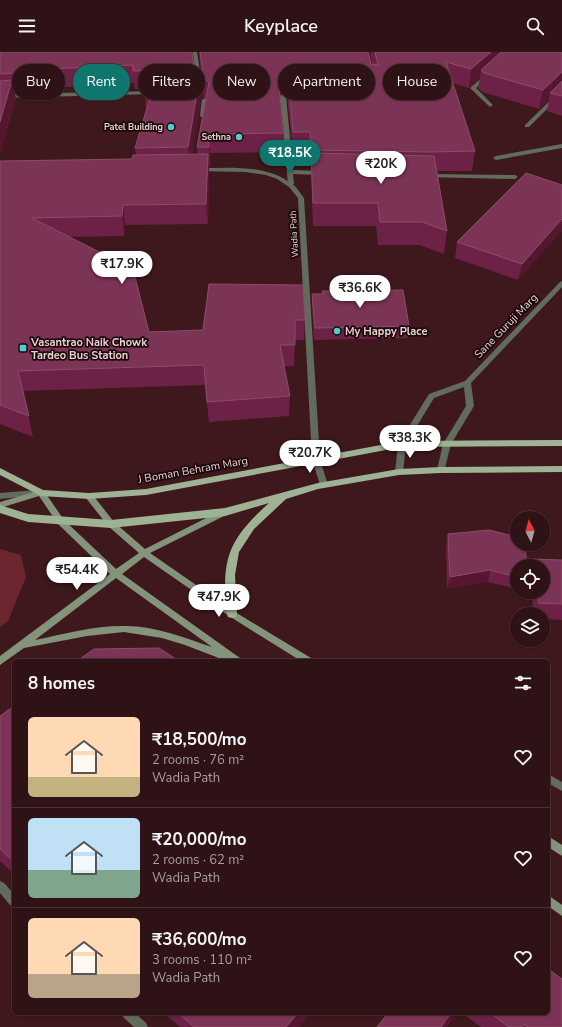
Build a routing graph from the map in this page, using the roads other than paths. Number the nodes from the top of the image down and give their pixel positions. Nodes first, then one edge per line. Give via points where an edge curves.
1 (195, 52) edge
2 (197, 64) edge
3 (489, 74) edge
4 (562, 91) edge
5 (138, 93) edge
6 (0, 96) edge
7 (205, 100) edge
8 (283, 100) edge
9 (490, 105) dead end
10 (202, 121) edge
11 (527, 126) dead end
12 (562, 146) edge
13 (496, 158) dead end
14 (194, 167) edge
15 (290, 172) junction
16 (327, 173) edge
17 (420, 175) edge
18 (515, 177) dead end
19 (290, 184) junction
20 (562, 283) edge
21 (467, 383) junction
22 (562, 443) edge
23 (402, 444) junction
24 (447, 444) junction
25 (316, 459) junction
26 (562, 469) edge
27 (441, 470) junction
28 (0, 471) edge
29 (399, 472) junction
30 (324, 485) junction
31 (41, 493) junction
32 (284, 495) junction
33 (0, 496) edge
34 (89, 496) junction
35 (0, 505) edge
36 (0, 510) edge
37 (225, 512) junction
38 (61, 522) junction
39 (111, 524) junction
40 (144, 554) junction
41 (116, 574) junction
42 (232, 614) junction
43 (22, 646) junction
44 (231, 659) edge
45 (233, 659) edge
46 (305, 659) edge
47 (0, 662) edge
48 (550, 779) edge
49 (562, 787) edge
50 (550, 842) edge
51 (562, 851) edge
52 (0, 886) edge
53 (12, 899) edge
54 (550, 902) edge
55 (562, 911) edge
56 (129, 1015) edge
57 (142, 1027) edge

1 - 2 street
3 - 9 street via 473,88
4 - 11 street
5 - 6 street
7 - 10 street
8 - 15 street
12 - 13 street
14 - 19 street via 244,169 274,176
15 - 16 street
15 - 19 street
17 - 18 street
19 - 25 street, Wadia Path via 301,198
20 - 21 street, Sane Guruji Marg
21 - 23 street, Sane Guruji Marg via 431,396
21 - 24 street via 470,406
22 - 24 main road, J Boman Behram Marg
23 - 24 main road, J Boman Behram Marg
23 - 25 main road, J Boman Behram Marg
23 - 29 street
24 - 27 street
25 - 30 street, Wadia Path
25 - 34 main road, J Boman Behram Marg via 146,492
26 - 27 main road
27 - 29 main road
28 - 31 main road, J Boman Behram Marg
29 - 30 main road
30 - 32 main road
31 - 33 street
31 - 34 main road, J Boman Behram Marg
31 - 35 main road
31 - 38 main road
32 - 37 main road
32 - 42 main road via 246,532 237,545 231,561
34 - 39 main road
36 - 38 main road via 28,518
37 - 39 main road
37 - 40 main road
38 - 39 main road
38 - 41 main road
39 - 40 main road
40 - 41 main road
40 - 42 main road
41 - 43 main road
41 - 45 main road
42 - 46 main road
43 - 44 main road via 89,632 124,629 188,641
43 - 47 main road
48 - 49 street
50 - 51 main road
52 - 53 street
54 - 55 main road
56 - 57 street

